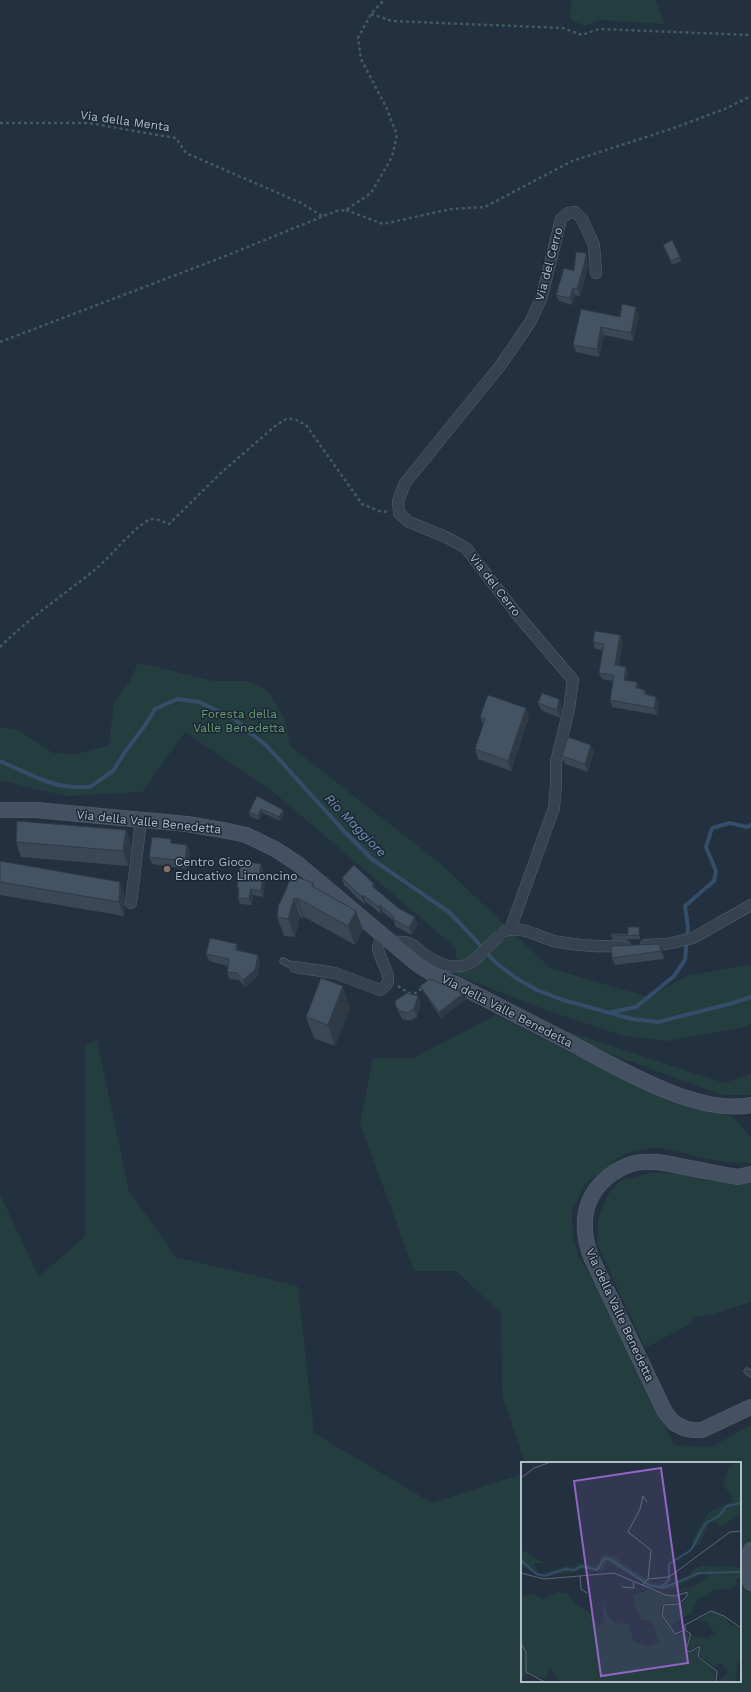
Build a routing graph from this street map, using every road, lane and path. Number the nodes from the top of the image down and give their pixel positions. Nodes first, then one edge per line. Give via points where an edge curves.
1 (384, 0) edge
2 (371, 14) junction
3 (751, 35) edge
4 (751, 96) edge
5 (0, 123) edge
6 (346, 210) junction
7 (324, 217) junction
8 (596, 272) dead end
9 (0, 342) edge
10 (399, 513) junction
11 (0, 647) edge
12 (0, 810) edge
13 (141, 820) junction
14 (131, 903) dead end
15 (751, 905) edge
16 (510, 930) junction
17 (387, 939) junction
18 (284, 961) dead end
19 (295, 966) joint
20 (433, 974) junction
21 (388, 983) junction
22 (751, 1105) edge
23 (751, 1174) edge
24 (751, 1407) edge
25 (751, 1550) edge
26 (751, 1583) edge

1 - 2 path
2 - 3 path via 392,21 563,28 582,35 599,29
2 - 6 path via 358,38 361,59 386,107 397,136 392,157 371,193
4 - 6 path via 674,128 572,161 485,207 450,209 384,224
5 - 7 path, Via della Menta via 88,123 176,138 186,153 302,203
6 - 7 path via 336,211
7 - 9 path
8 - 10 street, Via del Cerro via 594,245 582,220 575,212 568,213 561,219 542,296 531,321 500,366 406,483 398,501
10 - 11 path via 379,511 362,504 306,425 294,419 286,419 223,471 169,524 154,519 144,524 98,567
10 - 16 street, Via del Cerro via 408,522 446,536 466,548 516,613 573,680 556,762 554,808
12 - 13 main road, Via della Valle Benedetta via 36,810
13 - 14 street
13 - 17 main road, Via della Valle Benedetta via 228,831 275,849 298,864
15 - 16 street via 693,938 667,944 584,946 557,942 529,931
16 - 17 street, bridge via 499,936 472,962 461,967 452,967 431,959 409,943
17 - 20 main road, Via della Valle Benedetta
17 - 21 street via 379,943 378,948
18 - 19 lane
19 - 21 street via 335,973 380,990
20 - 21 path via 416,993 409,993 399,986
20 - 22 main road, Via della Valle Benedetta via 648,1084 704,1103 729,1107
23 - 24 main road, Via della Valle Benedetta via 738,1177 659,1162 629,1165 604,1180 594,1192 588,1204 584,1229 590,1257 665,1412 674,1423 692,1430 702,1430
25 - 26 main road via 746,1566

